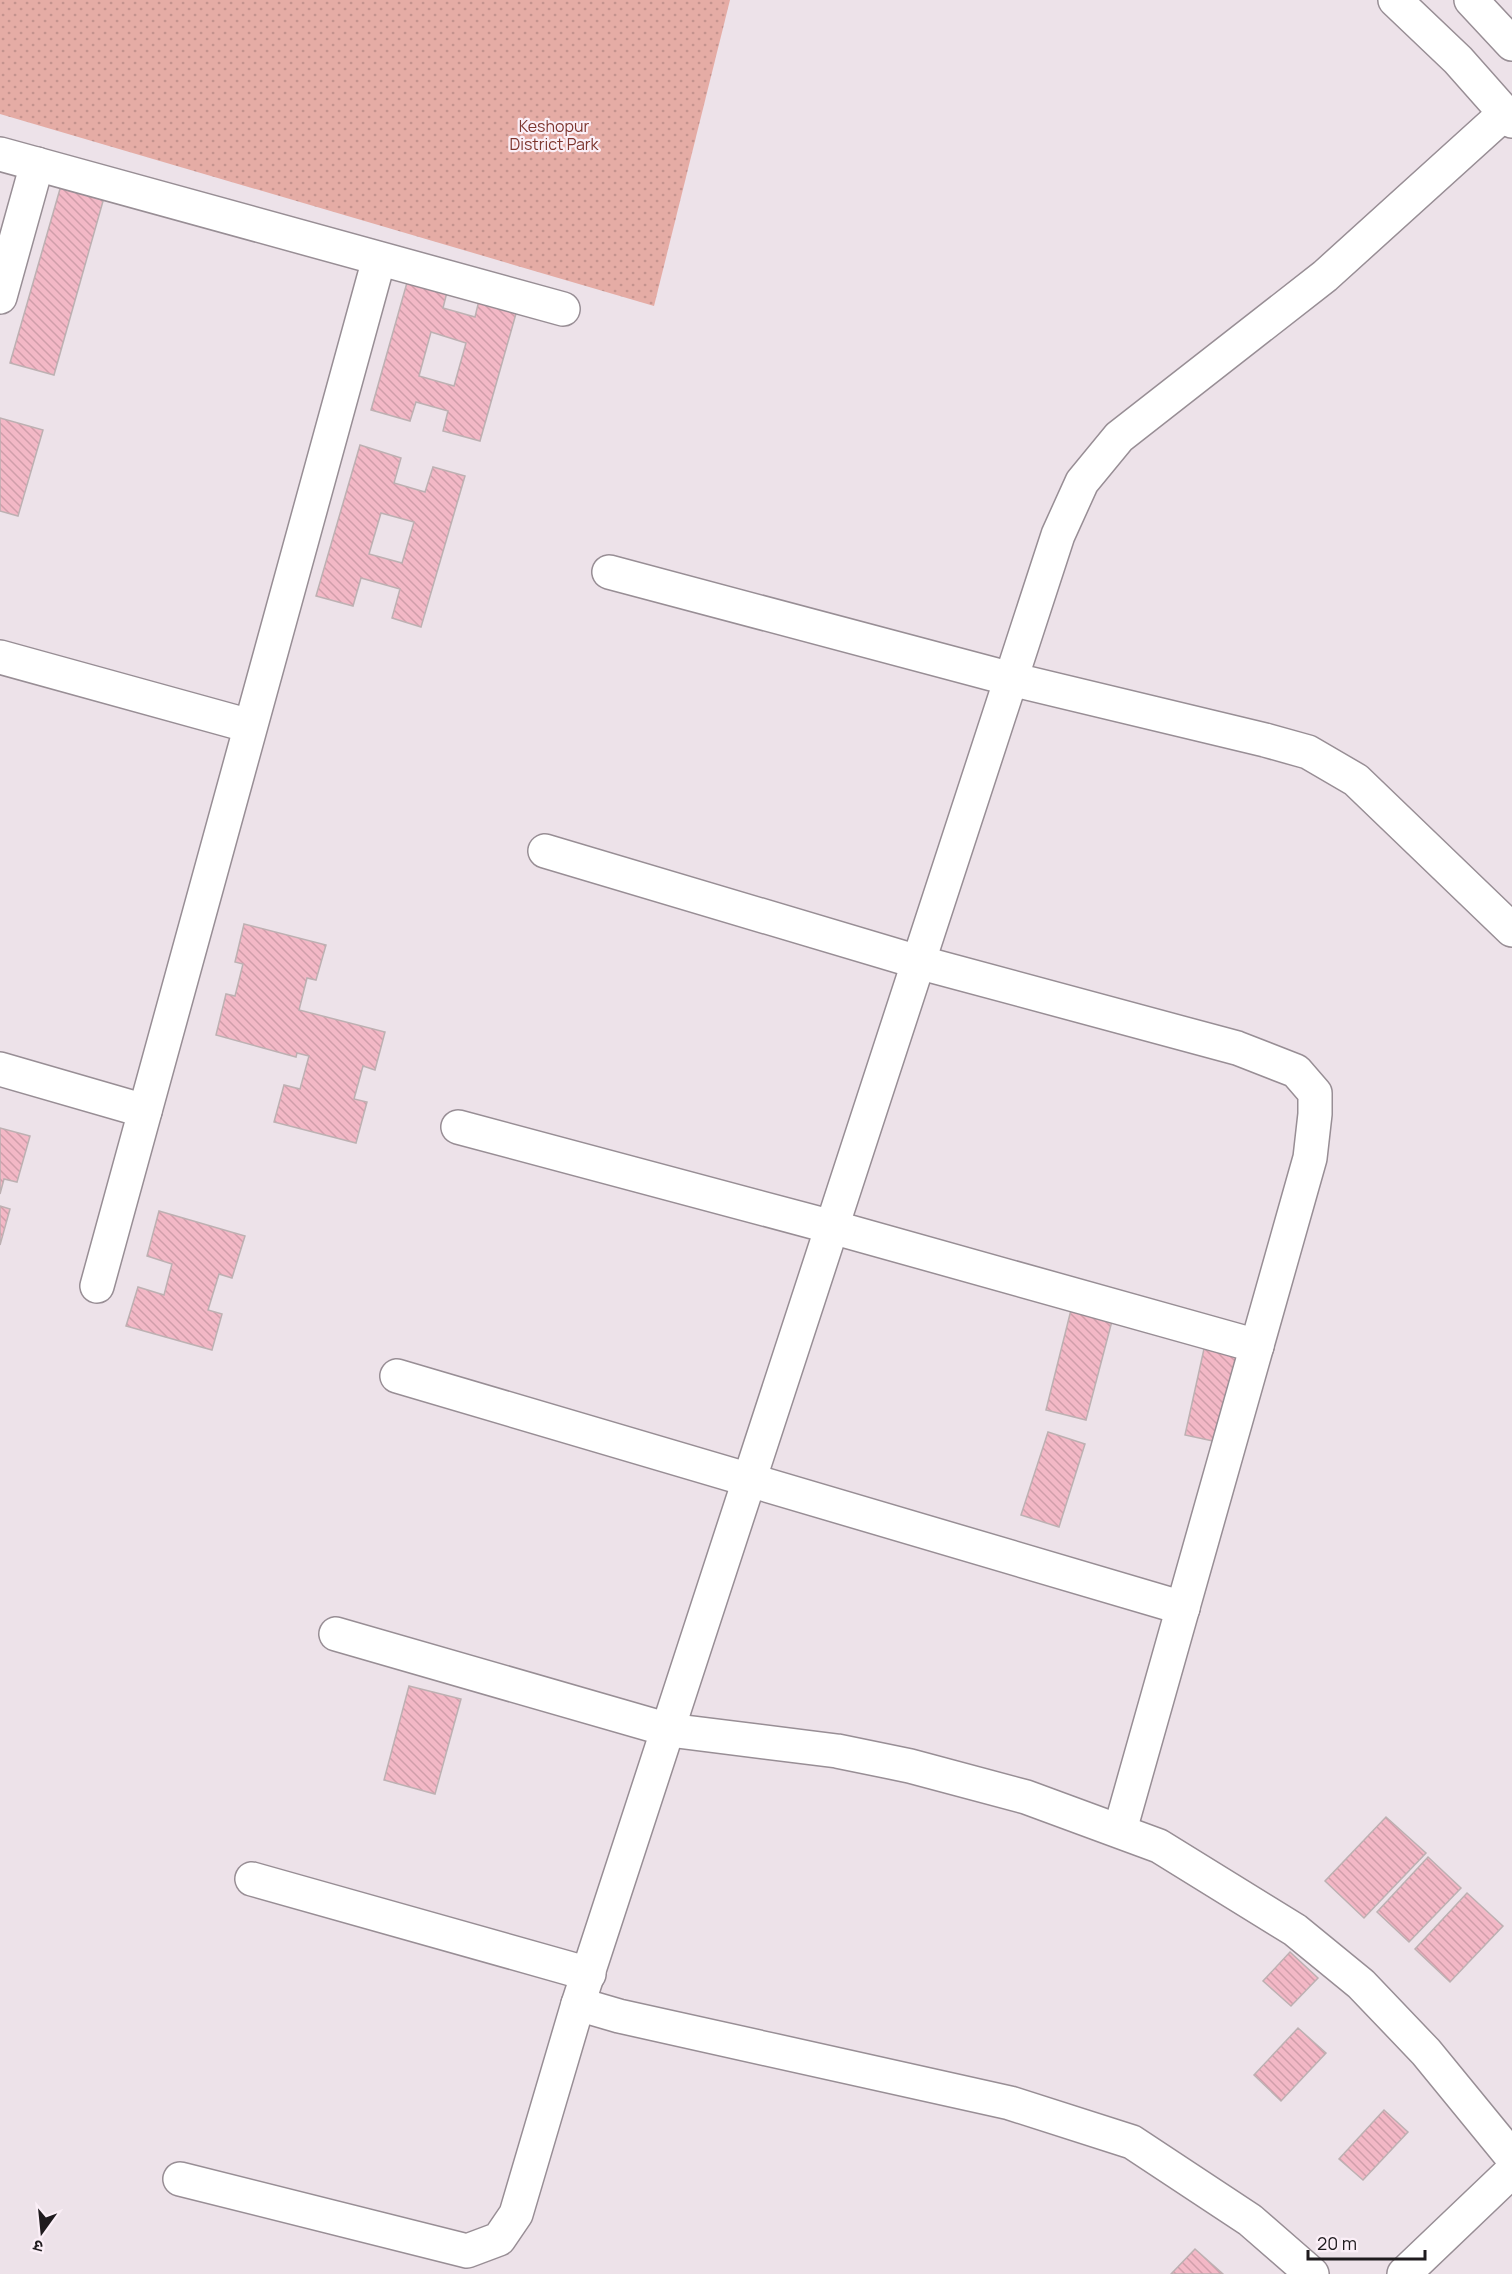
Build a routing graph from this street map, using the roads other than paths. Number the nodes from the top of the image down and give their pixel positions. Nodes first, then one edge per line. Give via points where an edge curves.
1 (1395, 0) edge
2 (1470, 0) edge
3 (1512, 44) edge
4 (1508, 117) edge
5 (0, 154) edge
6 (37, 164) junction
7 (379, 259) junction
8 (0, 297) edge
9 (563, 309) dead end
10 (609, 572) dead end
11 (0, 657) edge
12 (1011, 680) junction
13 (250, 726) junction
14 (545, 851) dead end
15 (1512, 930) edge
16 (918, 962) junction
17 (0, 1069) edge
18 (145, 1111) junction
19 (458, 1128) dead end
20 (832, 1227) junction
21 (97, 1286) dead end
22 (1257, 1346) junction
23 (397, 1376) dead end
24 (750, 1479) junction
25 (1183, 1608) junction
26 (336, 1634) dead end
27 (669, 1730) junction
28 (1120, 1830) junction
29 (252, 1879) dead end
30 (584, 1989) junction
31 (1512, 2157) edge
32 (1512, 2171) edge
33 (180, 2179) dead end
34 (1312, 2274) edge
35 (1404, 2274) edge

1 - 4 street via 1458,60
2 - 3 street
4 - 12 street via 1325,276 1119,437 1082,482 1058,535
5 - 6 street
6 - 7 street
6 - 8 street
7 - 9 street
7 - 13 street
10 - 12 street
11 - 13 street
12 - 15 street via 1308,752 1356,780
12 - 16 street
13 - 18 street
14 - 16 street
16 - 20 street
16 - 22 street via 1237,1048 1296,1071 1315,1093 1310,1158
17 - 18 street
18 - 21 street
19 - 20 street
20 - 22 street
20 - 24 street
22 - 25 street
23 - 24 street
24 - 25 street
24 - 27 street
25 - 28 street
26 - 27 street
27 - 28 street via 837,1751 910,1766 1026,1797
27 - 30 street
28 - 31 street via 1159,1846 1296,1930 1361,1984 1426,2052
29 - 30 street
30 - 33 street via 516,2214 499,2239 467,2251
30 - 34 street via 619,2016 1010,2103 1132,2142 1250,2220
32 - 35 street

